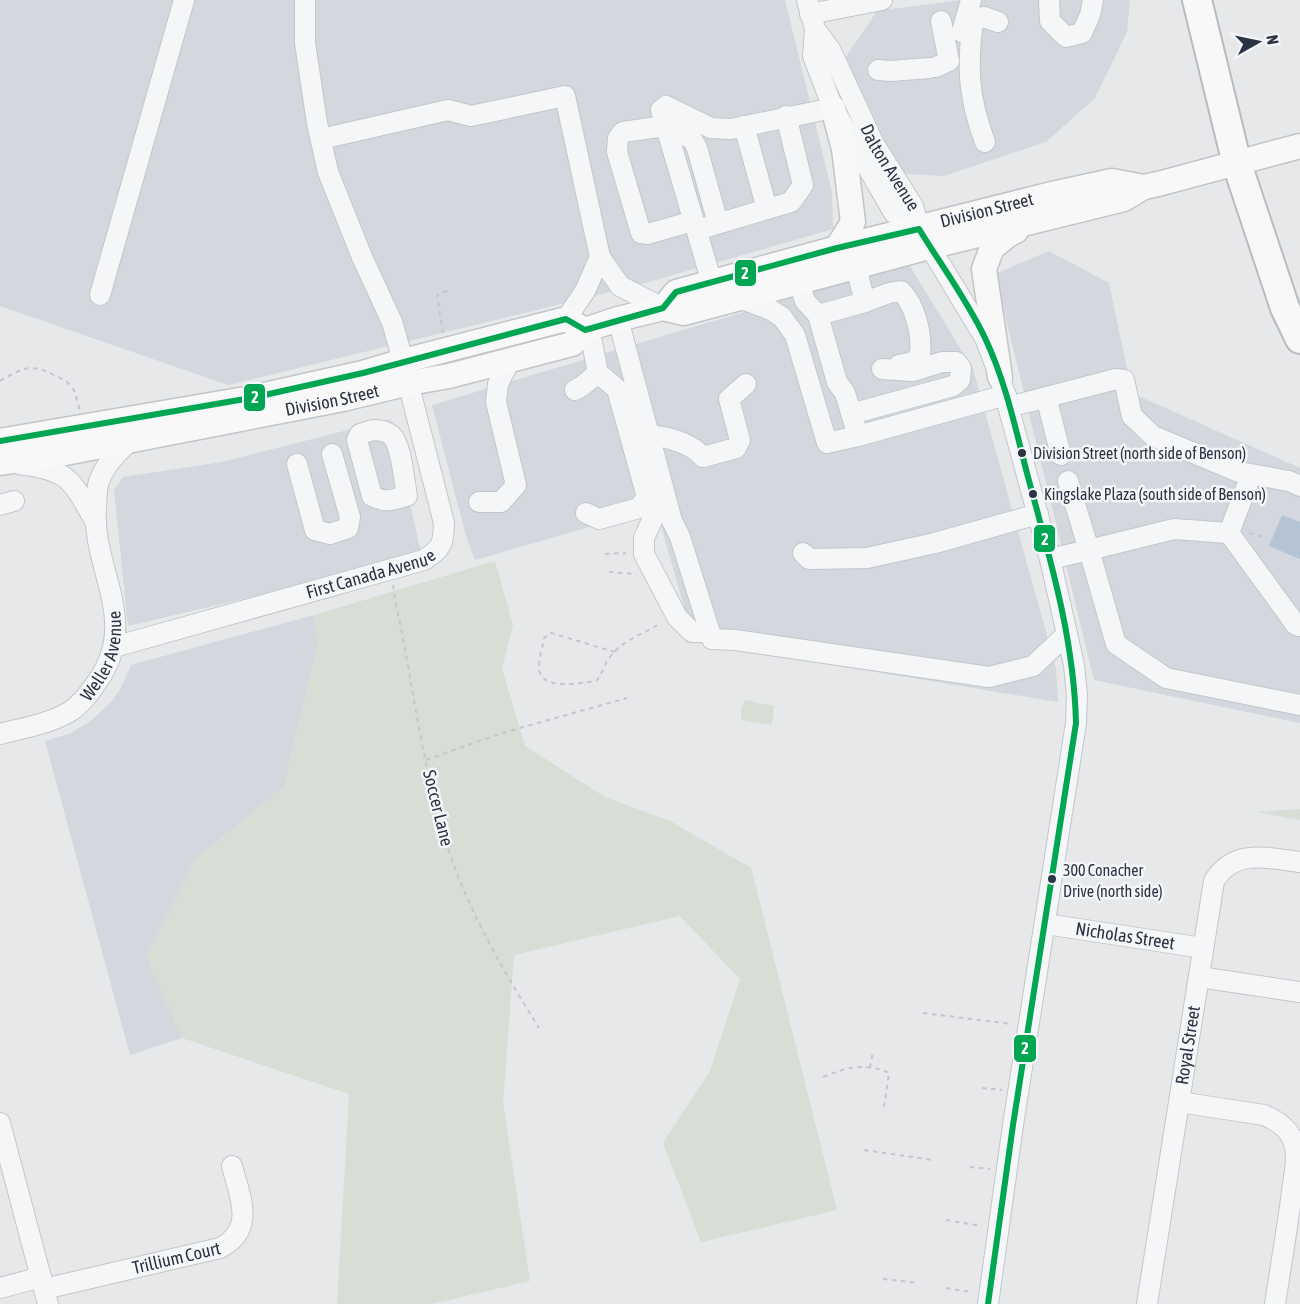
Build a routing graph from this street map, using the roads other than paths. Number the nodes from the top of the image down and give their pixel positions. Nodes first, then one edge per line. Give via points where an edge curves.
1 (184, 0) edge
2 (305, 0) edge
3 (882, 0) edge
4 (971, 0) edge
5 (1049, 0) edge
6 (1093, 0) edge
7 (1197, 0) edge
8 (811, 14) edge
9 (941, 21) dead end
10 (998, 22) dead end
11 (879, 69) dead end
12 (969, 77) junction
13 (833, 108) junction
14 (786, 116) junction
15 (665, 126) junction
16 (744, 126) junction
17 (321, 139) junction
18 (985, 142) dead end
19 (1300, 146) edge
20 (1237, 164) junction
21 (1144, 187) junction
22 (767, 209) junction
23 (1048, 217) junction
24 (718, 223) junction
25 (694, 225) junction
26 (924, 238) junction
27 (837, 248) junction
28 (600, 257) junction
29 (856, 267) junction
30 (799, 282) junction
31 (712, 283) junction
32 (100, 295) dead end
33 (739, 298) junction
34 (865, 302) junction
35 (663, 308) junction
36 (818, 315) junction
37 (618, 319) junction
38 (580, 326) junction
39 (1300, 339) edge
40 (510, 360) junction
41 (892, 370) junction
42 (406, 372) junction
43 (598, 373) junction
44 (746, 384) dead end
45 (574, 390) dead end
46 (1005, 393) junction
47 (922, 394) junction
48 (1046, 397) junction
49 (851, 414) junction
50 (653, 435) junction
51 (858, 436) junction
52 (131, 440) junction
53 (332, 454) dead end
54 (2, 455) edge
55 (1061, 455) dead end
56 (297, 464) dead end
57 (1251, 474) junction
58 (1068, 481) dead end
59 (1300, 486) edge
60 (664, 494) junction
61 (479, 502) dead end
62 (586, 513) dead end
63 (1038, 514) junction
64 (95, 521) junction
65 (1229, 533) junction
66 (1089, 550) junction
67 (803, 553) dead end
68 (1050, 559) junction
69 (1300, 626) edge
70 (710, 632) junction
71 (1067, 634) junction
72 (114, 647) junction
73 (1300, 705) edge
74 (0, 734) edge
75 (1300, 862) edge
76 (1046, 924) junction
77 (1203, 948) junction
78 (1199, 977) junction
79 (1300, 993) edge
80 (1179, 1102) junction
81 (0, 1123) edge
82 (232, 1166) dead end
83 (1295, 1210) edge
84 (0, 1288) edge
85 (44, 1290) edge
86 (988, 1304) edge
87 (1147, 1304) edge
88 (1275, 1304) edge

1 - 32 street
2 - 17 street, First Canada Avenue via 305,43
3 - 8 street
4 - 12 street via 962,27
5 - 6 street via 1050,21 1066,37 1082,33
7 - 20 highway
8 - 13 street, Dalton Avenue via 813,56
8 - 26 street, Dalton Avenue via 874,144 913,206
9 - 11 street via 949,61 933,68
10 - 12 street via 984,17 973,20
12 - 18 street
13 - 14 street
13 - 26 street, Dalton Avenue via 894,213
13 - 27 main road via 844,149 853,222
14 - 16 street
14 - 22 street via 803,185 791,202
15 - 16 street via 661,110 666,106 711,128
15 - 24 street via 692,139 697,148
15 - 25 street
15 - 25 street via 623,132 618,138 617,152 641,233
16 - 22 street
17 - 28 street via 448,110 471,117 566,96
17 - 42 street, First Canada Avenue via 328,172 392,322
19 - 20 main road, Division Street
20 - 21 main road, Division Street
20 - 39 highway via 1285,308
21 - 23 main road, Division Street via 1124,199
21 - 26 main road, Division Street via 1112,181 1052,194
22 - 24 street
23 - 26 main road, Division Street
23 - 46 main road via 1008,235 992,248 984,268
24 - 25 street
25 - 31 street
26 - 27 main road, Division Street
26 - 29 main road, Division Street
26 - 46 street via 985,338
27 - 31 main road, Division Street
28 - 35 street via 620,286
28 - 38 street via 585,291
29 - 30 main road, Division Street
29 - 34 street
30 - 33 main road, Division Street
30 - 36 street via 805,301
31 - 35 main road, Division Street via 676,292
33 - 35 main road, Division Street via 684,313
33 - 51 street via 782,317 795,335 827,443
34 - 36 street
34 - 41 street via 901,291 910,300 920,355
35 - 37 main road, Division Street
36 - 49 street via 837,382
37 - 38 main road, Division Street
37 - 50 street
38 - 40 main road, Division Street via 572,344
38 - 42 main road, Division Street
38 - 43 street
40 - 42 main road, Division Street via 449,376
40 - 61 street via 498,384 496,402 516,485 501,501
41 - 47 street
41 - 47 street via 913,371 942,362 956,362 961,368 960,380 953,386
42 - 52 main road, Division Street via 343,399
42 - 54 main road, Division Street via 363,373
42 - 72 street, First Canada Avenue via 444,523 443,543 435,553 424,560
43 - 45 street
43 - 62 street via 617,389 647,497 639,508 599,519
44 - 50 street via 729,399 740,440 736,448 703,457 696,448
46 - 48 street
46 - 51 street
46 - 63 street
47 - 49 street
48 - 55 street
48 - 57 street via 1124,380 1132,416 1153,436
49 - 51 street
50 - 60 street
52 - 54 main road, Division Street via 60,454
52 - 64 street, Weller Avenue via 101,477
53 - 56 street via 350,518 348,528 330,534 315,530
54 - 64 street, Weller Avenue via 65,476
57 - 59 street
57 - 65 street
58 - 66 street
60 - 70 street
60 - 70 street via 644,538 644,551 677,617 692,632
63 - 67 street via 867,558 809,559
63 - 68 street
64 - 72 street, Weller Avenue via 117,624
65 - 66 street via 1174,529
65 - 69 street
66 - 68 street
66 - 73 street via 1116,644 1166,678
68 - 71 street
70 - 71 street via 712,639 989,676 1033,666
71 - 76 street via 1074,665 1076,723
72 - 74 street, Weller Avenue via 89,694 70,712
75 - 77 street, Royal Street via 1251,857 1220,871 1214,881
76 - 77 street, Nicholas Street
76 - 86 street
77 - 78 street, Royal Street
78 - 79 street
78 - 80 street, Royal Street
80 - 83 street via 1264,1115 1286,1129 1296,1155
80 - 87 street, Royal Street
81 - 85 street
82 - 85 street, Trillium Court via 243,1221 230,1242 220,1248
83 - 88 street
84 - 85 street, Trillium Court

